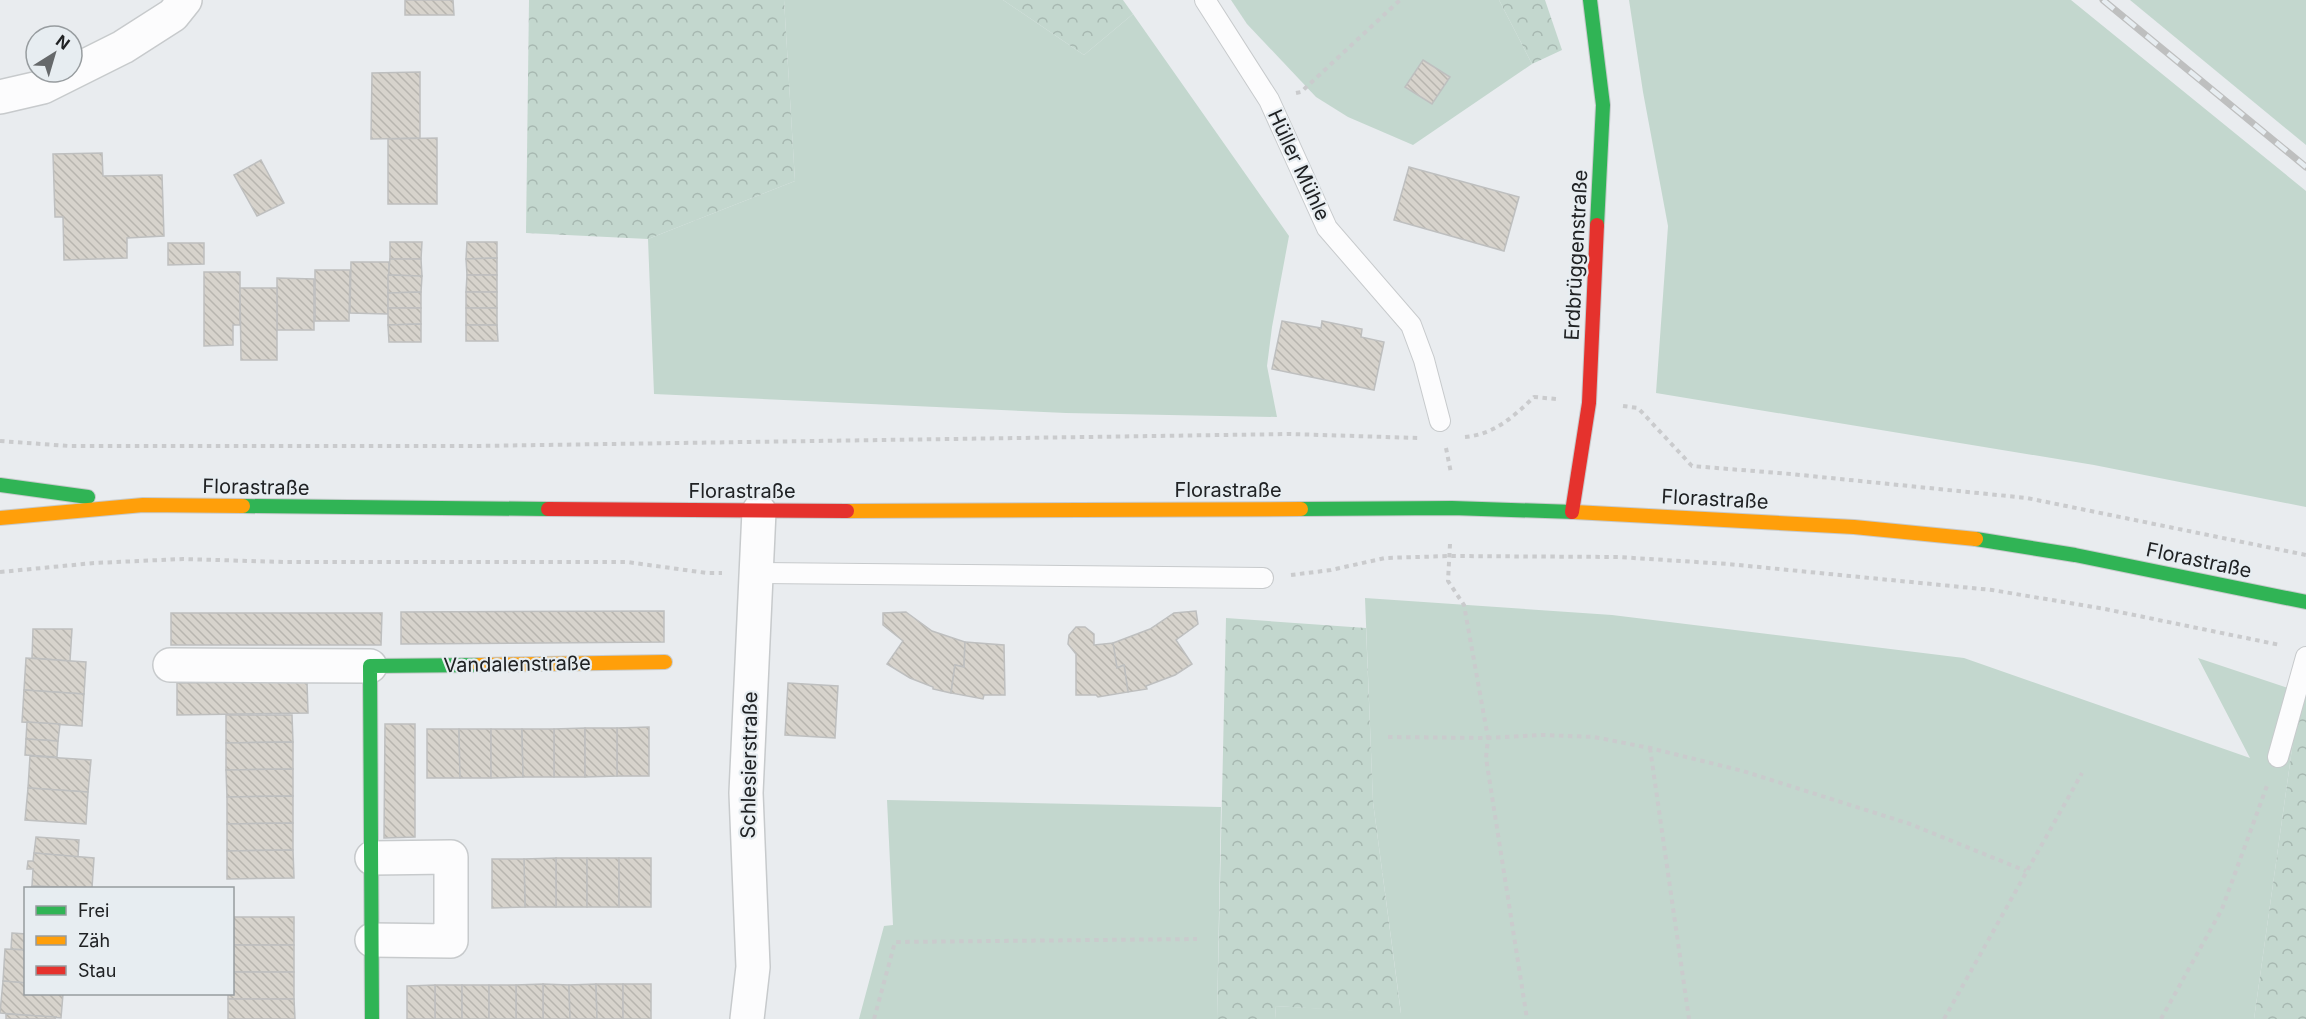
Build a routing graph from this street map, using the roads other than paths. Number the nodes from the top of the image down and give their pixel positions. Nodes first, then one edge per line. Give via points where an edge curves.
1 (185, 0) edge
2 (1205, 0) edge
3 (1590, 0) edge
4 (0, 97) edge
5 (1442, 430) road end
6 (0, 485) edge
7 (143, 505) junction
8 (759, 511) junction
9 (1572, 512) junction
10 (0, 518) edge
11 (755, 573) junction
12 (1263, 578) road end
13 (2306, 602) edge
14 (2306, 657) edge
15 (664, 662) dead end
16 (170, 665) dead end
17 (370, 666) junction
18 (2278, 757) road end
19 (372, 858) junction
20 (372, 940) junction
21 (372, 1019) edge
22 (747, 1019) edge

1 - 4 street via 173,15 123,47 43,87
2 - 5 lane, Hüller Mühle via 1269,100 1328,228 1411,325
3 - 9 main road, Erdbrüggenstraße via 1603,105 1589,403
6 - 7 main road, Florastraße
7 - 8 main road, Florastraße
7 - 10 main road, Florastraße
8 - 9 main road, Florastraße via 1452,508
8 - 11 street, Schlesierstraße
9 - 13 main road, Florastraße via 1854,527 1967,538 2075,555
11 - 12 lane
11 - 22 street, Schlesierstraße via 746,794 753,967
14 - 18 lane
15 - 17 main road, Vandalenstraße
16 - 17 street, Vandalenstraße
17 - 19 main road
19 - 20 main road
19 - 20 street via 452,857 451,941
20 - 21 main road

